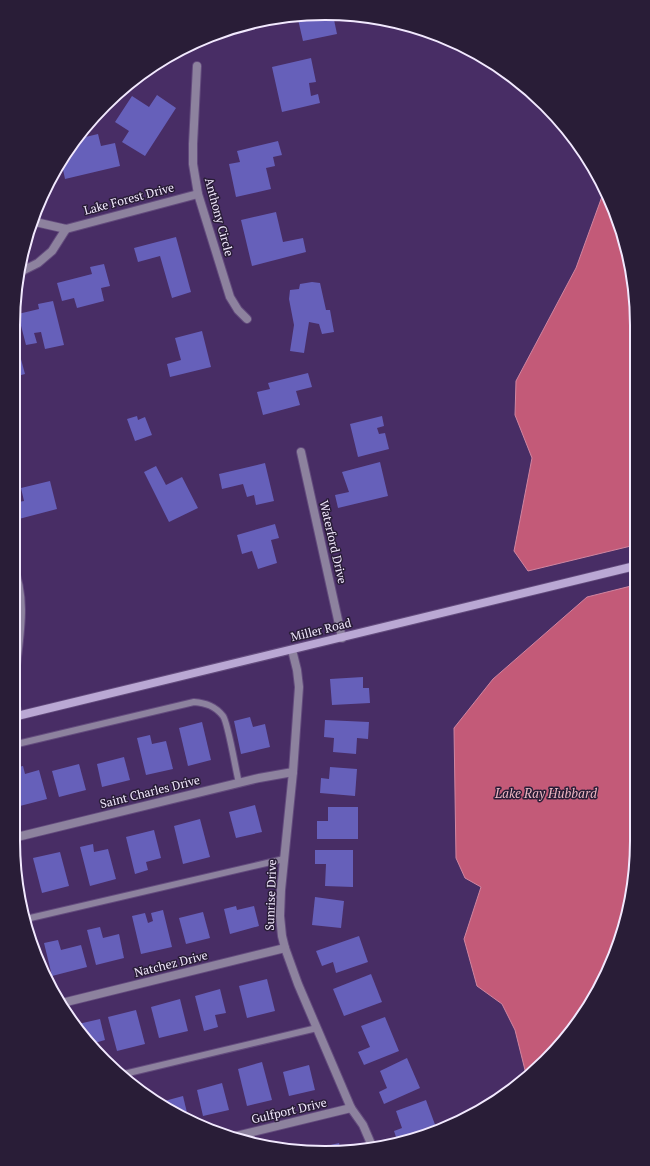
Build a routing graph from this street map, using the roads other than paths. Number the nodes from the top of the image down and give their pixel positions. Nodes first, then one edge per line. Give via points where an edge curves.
1 (197, 66) dead end
2 (198, 194) junction
3 (38, 222) edge
4 (66, 229) junction
5 (25, 269) edge
6 (248, 319) dead end
7 (301, 452) dead end
8 (630, 567) edge
9 (20, 586) edge
10 (342, 638) junction
11 (20, 643) edge
12 (292, 650) junction
13 (20, 715) edge
14 (20, 744) edge
15 (293, 772) junction
16 (239, 783) junction
17 (20, 836) edge
18 (284, 859) junction
19 (30, 919) edge
20 (285, 948) junction
21 (66, 1002) edge
22 (317, 1028) junction
23 (128, 1073) edge
24 (351, 1108) junction
25 (242, 1135) edge
26 (370, 1142) edge

1 - 2 street, Anthony Circle via 193,144
2 - 4 street, Lake Forest Drive
2 - 6 street, Anthony Circle via 230,297 238,310
3 - 4 street, Lake Forest Drive
4 - 5 street via 52,250 38,263
7 - 10 street, Waterford Drive
8 - 10 main road, Miller Road
9 - 11 lane via 22,626
10 - 12 main road, Miller Road
12 - 13 main road, Miller Road
12 - 15 street, Sunrise Drive via 298,687
14 - 16 lane via 194,702 206,703 225,717
15 - 16 street, Saint Charles Drive
15 - 18 street, Sunrise Drive
16 - 17 street, Saint Charles Drive
18 - 19 lane
18 - 20 street, Sunrise Drive via 280,916
20 - 21 street, Natchez Drive
20 - 22 street, Sunrise Drive
22 - 23 lane
22 - 24 street, Sunrise Drive
24 - 25 street, Gulfport Drive
24 - 26 street, Sunrise Drive

